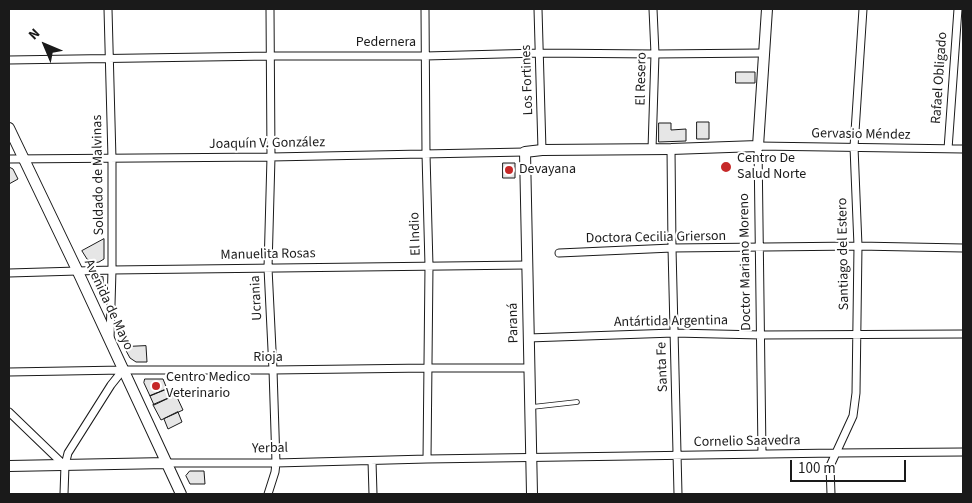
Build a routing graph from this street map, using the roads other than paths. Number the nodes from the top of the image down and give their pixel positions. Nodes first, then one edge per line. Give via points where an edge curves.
1 (108, 9) edge
2 (270, 9) edge
3 (426, 9) edge
4 (538, 9) edge
5 (653, 9) edge
6 (767, 9) edge
7 (862, 9) edge
8 (958, 9) edge
9 (540, 53) junction
10 (764, 53) junction
11 (655, 54) junction
12 (271, 56) junction
13 (426, 56) junction
14 (109, 59) junction
15 (9, 60) edge
16 (9, 128) edge
17 (758, 146) junction
18 (854, 148) junction
19 (652, 149) junction
20 (671, 149) junction
21 (948, 149) junction
22 (963, 149) edge
23 (542, 150) junction
24 (525, 152) junction
25 (426, 154) junction
26 (271, 157) junction
27 (9, 159) edge
28 (24, 159) junction
29 (112, 159) junction
30 (858, 246) junction
31 (672, 248) junction
32 (760, 248) junction
33 (963, 248) edge
34 (559, 253) dead end
35 (527, 265) junction
36 (429, 266) junction
37 (268, 268) junction
38 (112, 270) junction
39 (78, 272) junction
40 (9, 273) edge
41 (674, 333) junction
42 (761, 334) junction
43 (857, 334) junction
44 (963, 334) edge
45 (528, 338) junction
46 (110, 342) junction
47 (428, 368) junction
48 (528, 368) junction
49 (123, 370) junction
50 (273, 370) junction
51 (9, 372) edge
52 (577, 402) dead end
53 (529, 407) junction
54 (9, 412) edge
55 (963, 452) edge
56 (836, 453) junction
57 (762, 454) junction
58 (678, 455) junction
59 (531, 458) junction
60 (427, 459) junction
61 (372, 461) junction
62 (166, 463) junction
63 (276, 463) junction
64 (65, 465) junction
65 (9, 466) edge
66 (64, 494) edge
67 (181, 494) edge
68 (268, 494) edge
69 (373, 494) edge
70 (532, 494) edge
71 (678, 494) edge
72 (831, 494) edge

1 - 14 street, Soldado de Malvinas
2 - 12 street, Ucrania
3 - 13 street, El Indio
4 - 9 street, Los Fortines
5 - 11 street, El Resero
6 - 10 street, Doctor Mariano Moreno
7 - 18 street, Santiago del Estero
8 - 21 street, Rafael Obligado
9 - 11 street, Pedernera
9 - 13 street, Pedernera
9 - 23 street, Los Fortines
10 - 11 street, Pedernera
10 - 17 street, Doctor Mariano Moreno
11 - 19 street, El Resero
12 - 13 street, Pedernera
12 - 14 street, Pedernera
12 - 26 street, Ucrania
13 - 25 street, El Indio
14 - 15 street, Pedernera
14 - 29 street, Soldado de Malvinas
16 - 28 street, Avenida de Mayo
17 - 18 street, Gervasio Méndez
17 - 20 street
17 - 32 street, Doctor Mariano Moreno
18 - 21 street, Gervasio Méndez
18 - 30 street, Santiago del Estero
19 - 20 street
19 - 23 street
20 - 31 street, Santa Fe
21 - 22 street, Gervasio Méndez
23 - 24 street
24 - 25 street, Joaquín V. González
24 - 35 street, Paraná
25 - 26 street, Joaquín V. González
25 - 36 street, El Indio
26 - 29 street, Joaquín V. González
26 - 37 street, Ucrania
27 - 28 street, Joaquín V. González
28 - 29 street, Joaquín V. González
28 - 39 street, Avenida de Mayo
29 - 38 street, Soldado de Malvinas
30 - 32 street, Doctora Cecilia Grierson
30 - 33 street, Doctora Cecilia Grierson
30 - 43 street, Santiago del Estero
31 - 32 street, Doctora Cecilia Grierson
31 - 34 street, Doctora Cecilia Grierson
31 - 41 street, Santa Fe
32 - 42 street, Doctor Mariano Moreno
35 - 36 street, Manuelita Rosas
35 - 45 street, Paraná
36 - 37 street, Manuelita Rosas
36 - 47 street, El Indio
37 - 38 street, Manuelita Rosas
37 - 50 street, Ucrania
38 - 39 street, Manuelita Rosas
38 - 46 street, Soldado de Malvinas
39 - 40 street, Manuelita Rosas
39 - 46 street, Avenida de Mayo
41 - 42 street, Antártida Argentina
41 - 45 street, Antártida Argentina
41 - 58 street, Santa Fe
42 - 43 street, Antártida Argentina
42 - 57 street, Doctor Mariano Moreno
43 - 44 street, Antártida Argentina
43 - 56 street, Santiago del Estero via 853,416
45 - 48 street, Paraná
46 - 49 street, Avenida de Mayo
47 - 48 street, Rioja
47 - 50 street, Rioja
47 - 60 street, El Indio
48 - 53 street, Paraná
49 - 50 street, Rioja
49 - 51 street, Rioja
49 - 62 street, Avenida de Mayo
49 - 64 street via 68,453
50 - 63 street, Ucrania
52 - 53 lane
53 - 59 street, Paraná
54 - 64 street
55 - 56 street, Cornelio Saavedra
56 - 57 street, Cornelio Saavedra
56 - 72 street, Santiago del Estero via 830,466
57 - 58 street, Cornelio Saavedra
58 - 59 street, Cornelio Saavedra
58 - 71 street, Santa Fe
59 - 60 street, Yerbal
59 - 70 street, Paraná
60 - 61 street, Yerbal
61 - 63 street, Yerbal
61 - 69 street
62 - 63 street, Yerbal
62 - 64 street, Yerbal
62 - 67 street, Avenida de Mayo
63 - 68 street, Ucrania
64 - 65 street, Yerbal
64 - 66 street

